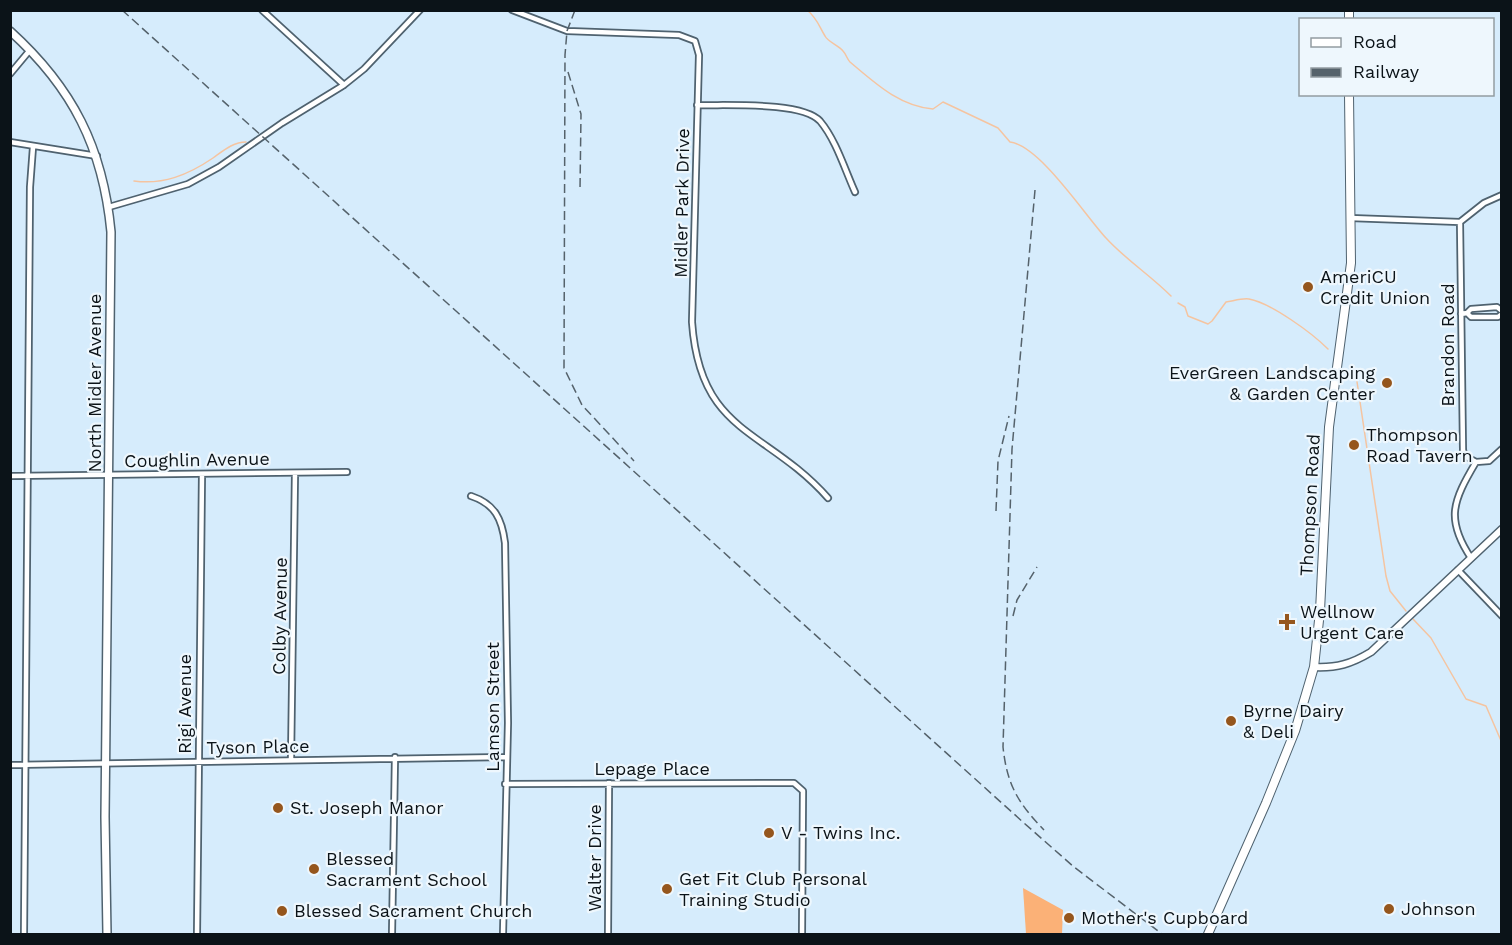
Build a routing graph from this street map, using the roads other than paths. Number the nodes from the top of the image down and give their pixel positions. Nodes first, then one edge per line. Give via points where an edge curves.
1 (262, 10) edge
2 (420, 10) edge
3 (512, 10) edge
4 (10, 32) edge
5 (30, 50) junction
6 (10, 74) edge
7 (344, 86) junction
8 (1349, 96) edge
9 (697, 105) junction
10 (10, 142) edge
11 (33, 147) junction
12 (96, 156) junction
13 (855, 192) dead end
14 (1502, 195) edge
15 (108, 207) junction
16 (1350, 218) junction
17 (1460, 222) junction
18 (1502, 312) edge
19 (1464, 313) junction
20 (1502, 449) edge
21 (1476, 462) junction
22 (347, 472) dead end
23 (295, 473) junction
24 (109, 474) junction
25 (201, 474) junction
26 (10, 476) edge
27 (27, 476) junction
28 (471, 496) dead end
29 (828, 498) dead end
30 (1502, 529) edge
31 (1471, 558) junction
32 (1458, 570) junction
33 (1502, 606) edge
34 (1497, 610) junction
35 (1502, 616) edge
36 (1314, 668) junction
37 (394, 757) junction
38 (506, 757) junction
39 (291, 760) junction
40 (198, 762) junction
41 (105, 763) junction
42 (10, 765) edge
43 (24, 765) junction
44 (609, 783) junction
45 (506, 784) junction
46 (24, 934) edge
47 (107, 934) edge
48 (197, 934) edge
49 (392, 934) edge
50 (503, 934) edge
51 (608, 934) edge
52 (802, 934) edge
53 (1208, 934) edge

1 - 7 street
2 - 7 street
3 - 9 street, Midler Park Drive via 567,32 692,38 699,55
4 - 5 main road, North Midler Avenue
5 - 6 street
5 - 12 main road, North Midler Avenue via 72,102
7 - 15 street via 188,184
8 - 16 main road, Thompson Road
9 - 13 street via 804,111 820,122 828,134
9 - 29 street, Midler Park Drive via 692,322 700,373 729,418 807,475
10 - 11 street
11 - 12 street
11 - 27 street
12 - 15 main road, North Midler Avenue
14 - 17 street via 1484,203
15 - 24 main road, North Midler Avenue
16 - 17 street
16 - 36 main road, Thompson Road via 1351,263 1329,427
17 - 19 street, Brandon Road
18 - 19 street via 1497,307
18 - 19 street via 1498,317 1471,318
19 - 21 street, Brandon Road via 1463,450 1465,456
20 - 21 street via 1489,461
21 - 31 street via 1458,498 1453,519 1455,532
22 - 23 street, Coughlin Avenue
23 - 25 street, Coughlin Avenue
23 - 39 street, Colby Avenue
24 - 25 street, Coughlin Avenue
24 - 27 street, Coughlin Avenue
24 - 41 main road, North Midler Avenue
25 - 40 street, Rigi Avenue
26 - 27 street, Coughlin Avenue
27 - 43 street
28 - 38 street, Lamson Street via 494,507 504,530
30 - 31 street
31 - 32 street
32 - 34 street
32 - 36 street via 1371,652 1335,668
33 - 34 street
34 - 35 street
36 - 53 main road, Thompson Road via 1295,731
37 - 38 street, Tyson Place
37 - 39 street, Tyson Place
37 - 49 street
38 - 45 street, Lamson Street
39 - 40 street, Tyson Place
40 - 41 street, Tyson Place
40 - 48 street, Rigi Avenue
41 - 43 street, Tyson Place
41 - 47 main road, North Midler Avenue
42 - 43 street, Tyson Place
43 - 46 street
44 - 45 street, Lepage Place
44 - 51 street, Walter Drive
44 - 52 street, Lepage Place via 799,785 803,791 804,821
45 - 50 street, Lamson Street

